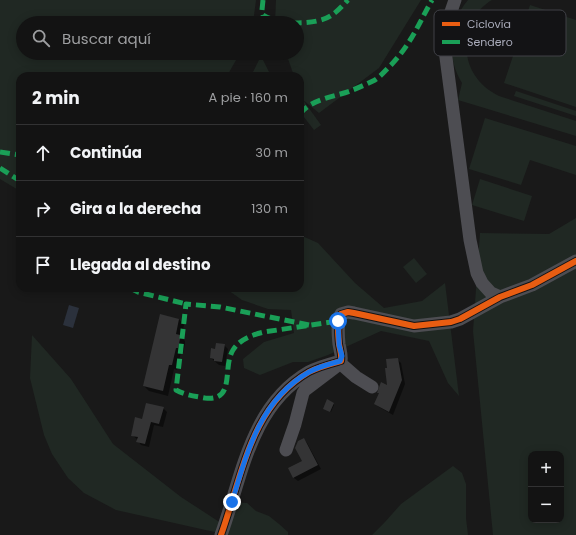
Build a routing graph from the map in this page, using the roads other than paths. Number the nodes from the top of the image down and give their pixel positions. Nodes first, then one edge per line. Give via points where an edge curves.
1 (455, 0) edge
2 (452, 10) edge
3 (446, 56) edge
4 (576, 261) edge
5 (500, 297) junction
6 (340, 362) junction
7 (372, 387) dead end
8 (286, 450) dead end
9 (221, 535) edge

1 - 2 street
3 - 5 street via 470,240 477,274 491,293
4 - 5 street via 532,285
5 - 6 street via 460,320 440,324 414,326 348,312 341,314 338,321 342,356
6 - 7 street
6 - 8 street via 303,393
6 - 9 street via 310,371 286,388 267,411 250,445

